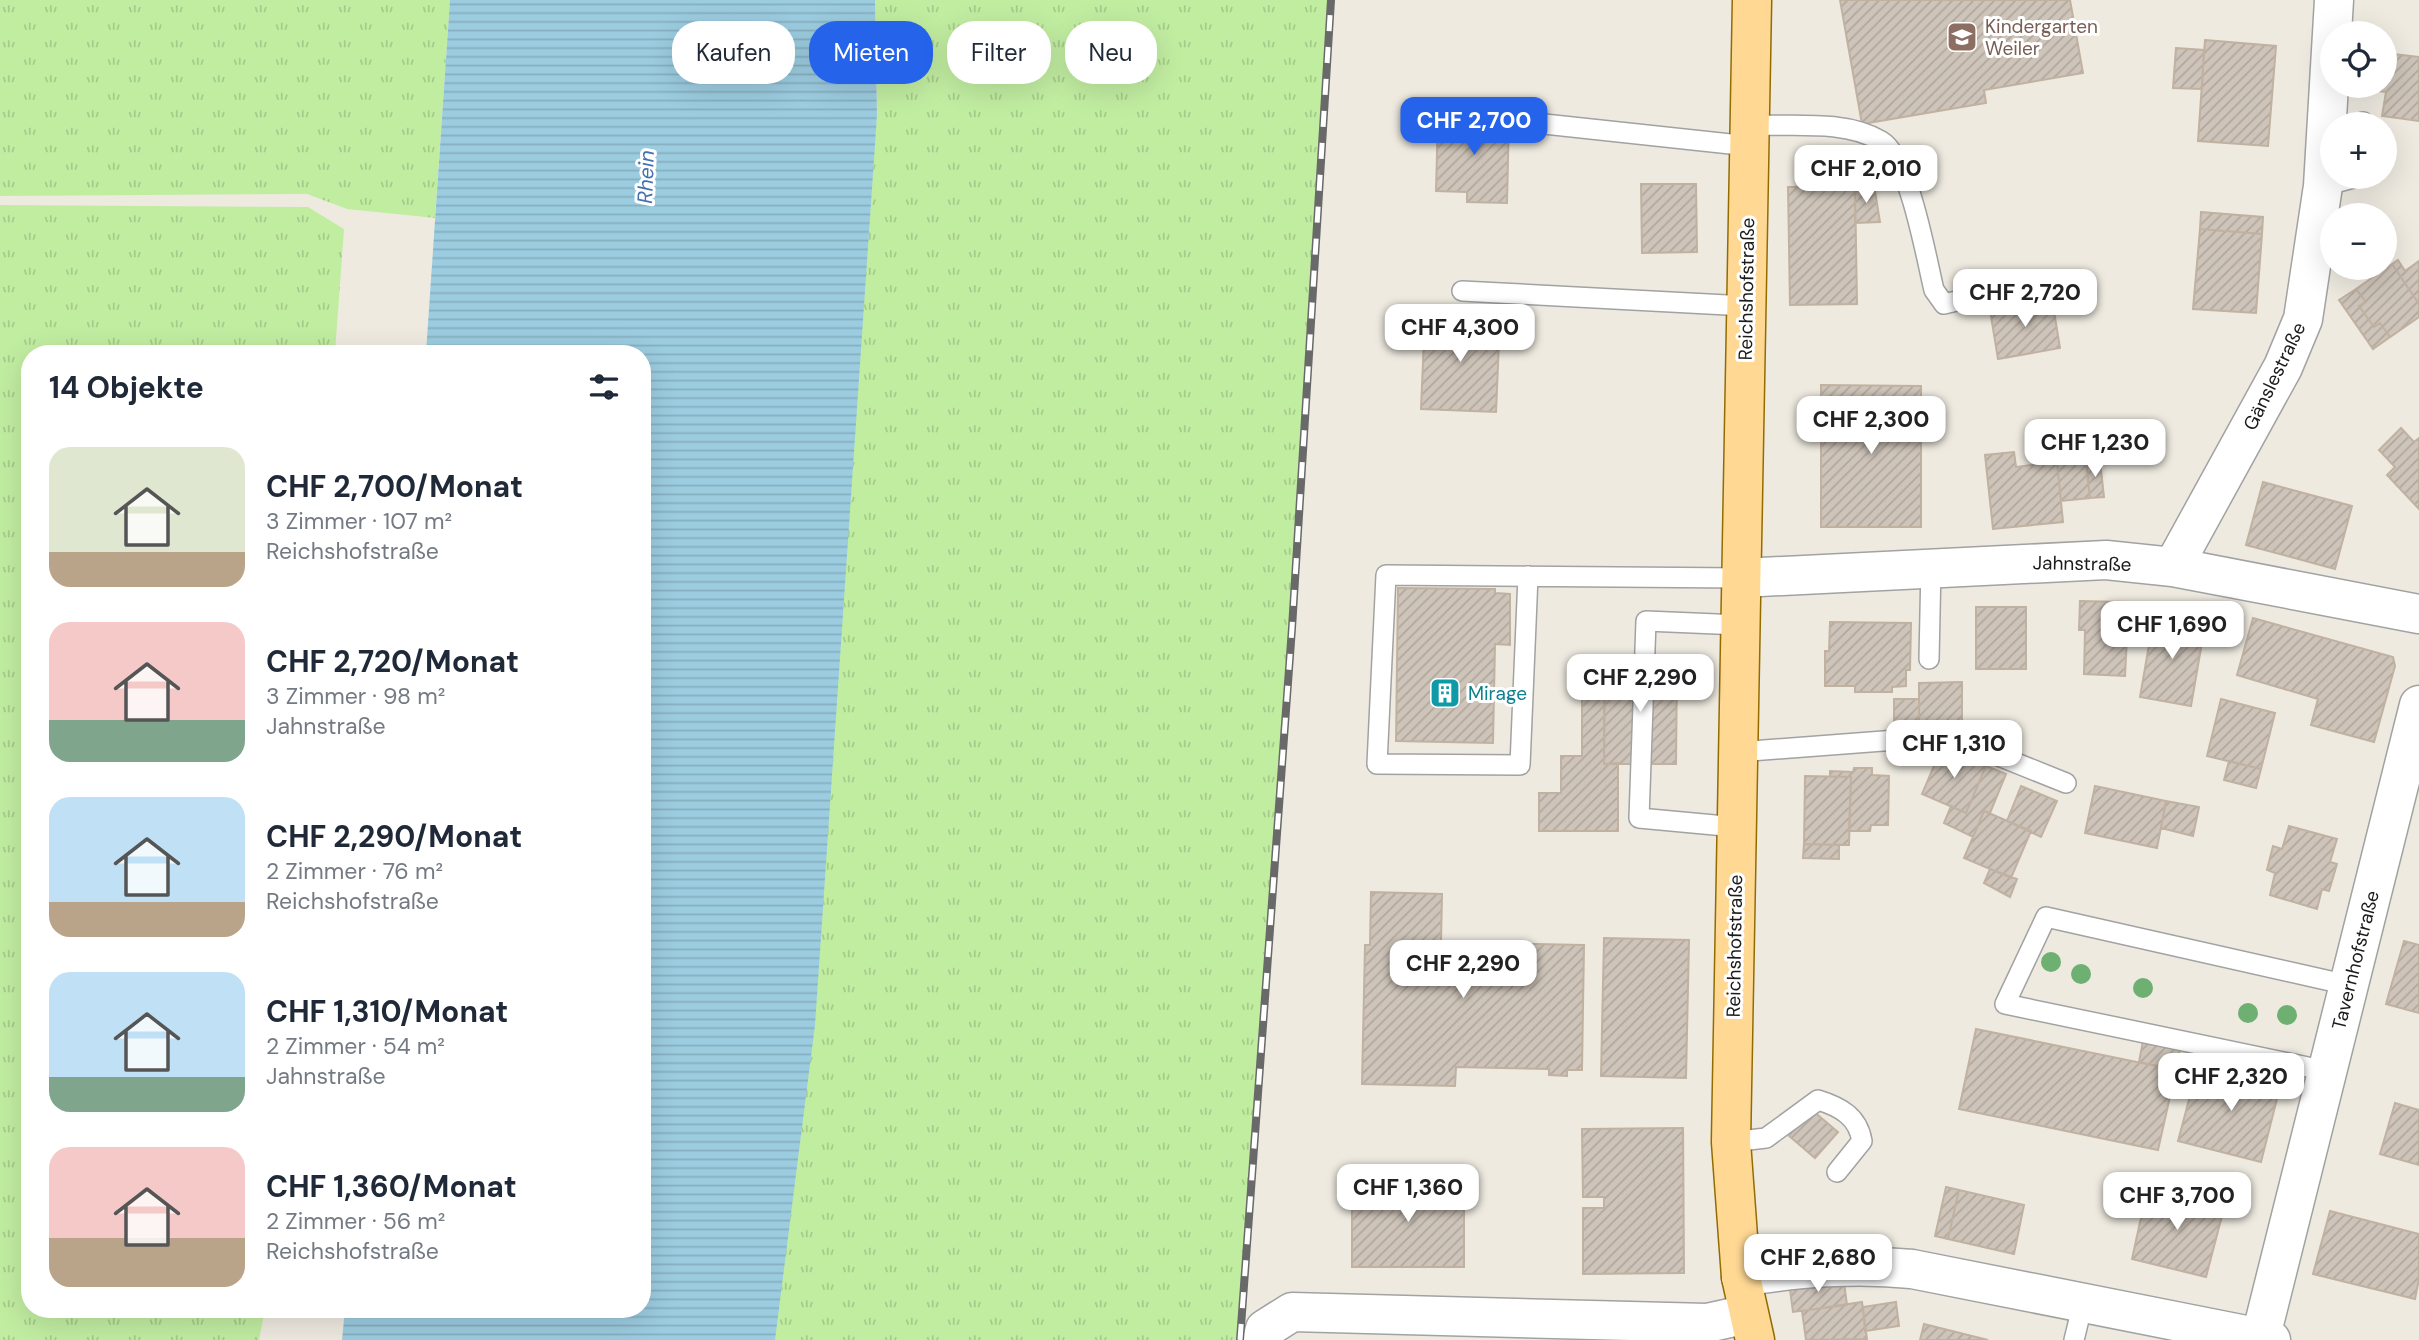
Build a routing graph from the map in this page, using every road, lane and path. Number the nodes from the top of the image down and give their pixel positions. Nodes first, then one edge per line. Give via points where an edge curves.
1 (1752, 0) edge
2 (2334, 0) edge
3 (2338, 112) edge
4 (1535, 123) dead end
5 (1749, 135) junction
6 (2338, 189) edge
7 (2036, 282) dead end
8 (1462, 291) dead end
9 (1746, 306) junction
10 (1931, 567) junction
11 (2173, 567) junction
12 (1528, 576) junction
13 (1741, 578) junction
14 (2419, 614) edge
15 (1740, 625) junction
16 (1929, 660) dead end
17 (2419, 705) edge
18 (1738, 752) junction
19 (2066, 783) dead end
20 (1736, 827) junction
21 (2348, 985) junction
22 (2327, 1071) junction
23 (1731, 1142) junction
24 (1837, 1172) dead end
25 (1741, 1277) junction
26 (2083, 1303) junction
27 (1752, 1327) edge
28 (2264, 1339) edge
29 (1262, 1340) edge
30 (2074, 1340) edge

1 - 5 main road, Reichshofstraße
2 - 3 street, Gänslestraße
4 - 5 lane
5 - 7 lane via 1843,128 1883,141 1905,173 1934,290 1944,304
5 - 9 main road, Reichshofstraße
6 - 11 street, Gänslestraße via 2303,319 2283,367
8 - 9 lane
9 - 13 main road, Reichshofstraße
10 - 11 street, Jahnstraße via 2106,560
10 - 13 street, Jahnstraße
10 - 16 lane
11 - 14 street, Jahnstraße
12 - 12 lane via 1520,765 1377,764 1386,575
12 - 13 lane
13 - 15 main road, Reichshofstraße
15 - 18 main road, Reichshofstraße
15 - 20 lane via 1646,621 1639,818
17 - 21 street, Tavernhofstraße
18 - 19 lane via 1949,736
18 - 20 main road, Reichshofstraße
20 - 23 main road, Reichshofstraße
21 - 22 street, Tavernhofstraße
21 - 22 lane via 2046,917 2005,1004
22 - 28 street, Tavernhofstraße
23 - 24 lane via 1766,1138 1818,1100 1840,1107 1859,1127 1862,1141
23 - 25 main road, Reichshofstraße
25 - 26 street, Tavernhofstraße via 1867,1264
25 - 27 main road, Reichshofstraße
26 - 28 street, Tavernhofstraße
26 - 30 lane
27 - 29 street, Reichshofstraße via 1707,1322 1292,1312 1265,1329

